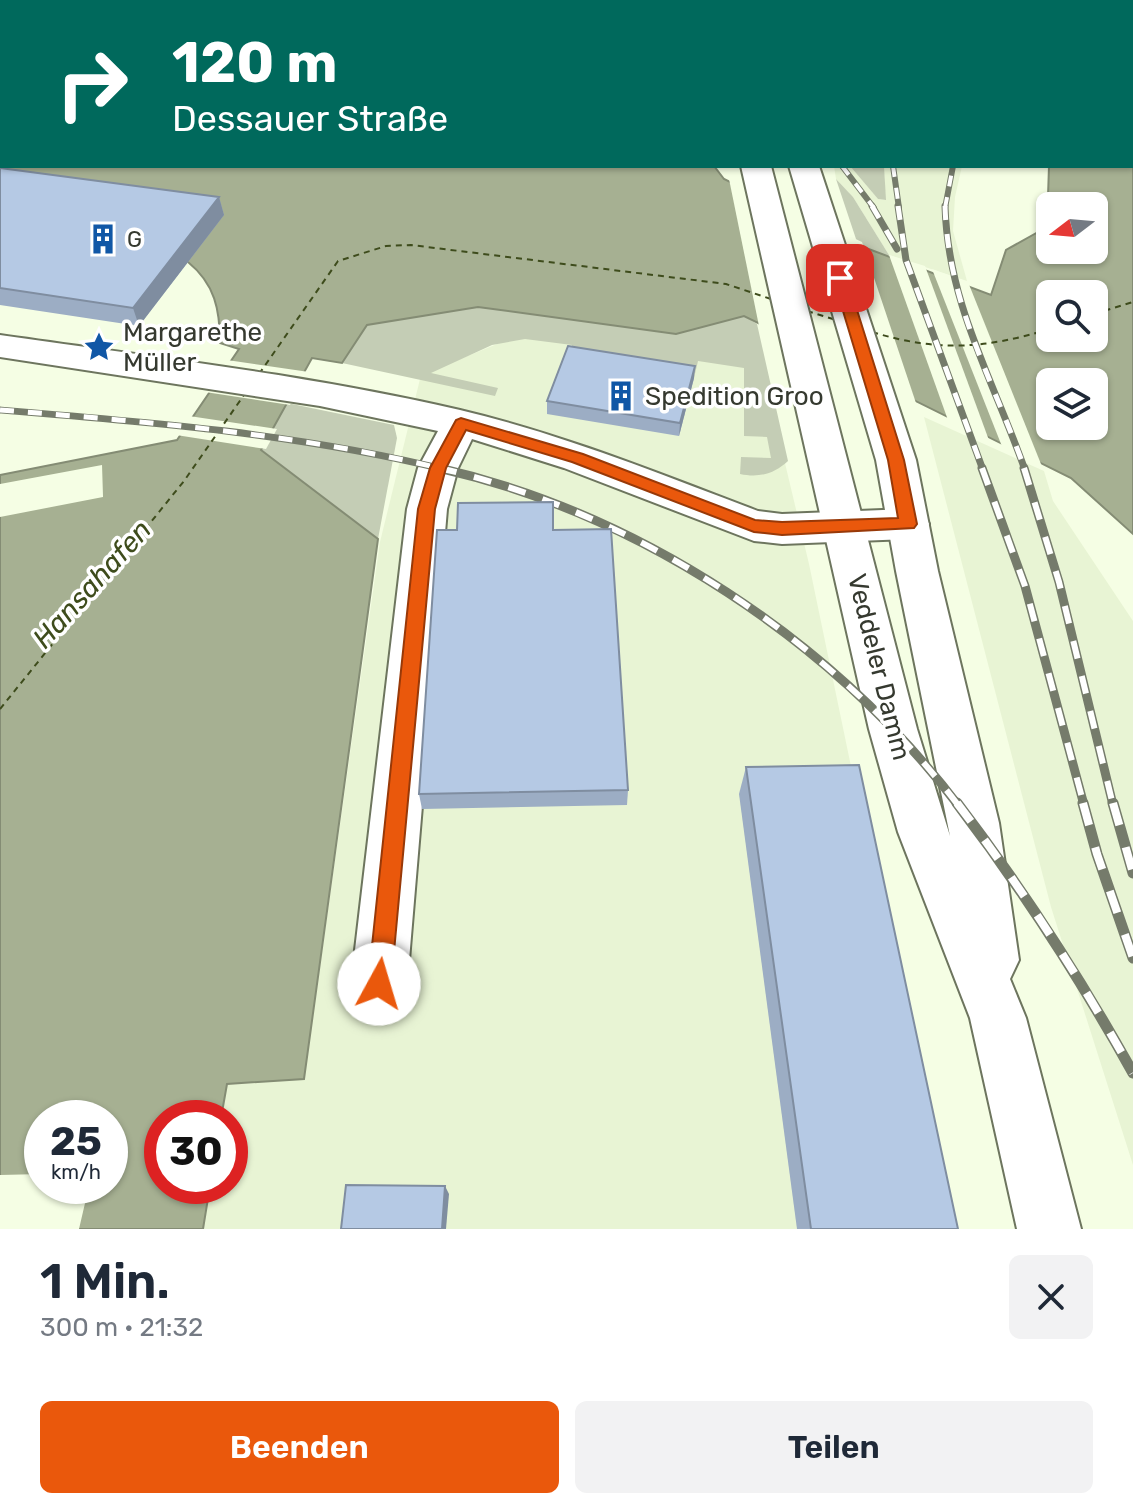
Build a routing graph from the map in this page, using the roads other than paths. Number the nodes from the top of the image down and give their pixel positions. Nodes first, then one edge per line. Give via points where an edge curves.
1 (805, 168) edge
2 (760, 181) edge
3 (0, 346) edge
4 (461, 423) junction
5 (908, 524) junction
6 (843, 526) junction
7 (379, 984) dead end
8 (998, 1018) junction
9 (1049, 1229) edge

1 - 5 main road, Veddeler Damm via 896,460
2 - 6 main road, Veddeler Damm
3 - 4 main road via 320,394
4 - 6 main road via 578,458 754,526
4 - 7 main road via 438,468 427,509
5 - 6 main road
5 - 8 main road, Veddeler Damm via 974,823
6 - 8 main road, Veddeler Damm via 923,832
8 - 9 main road, Veddeler Damm

